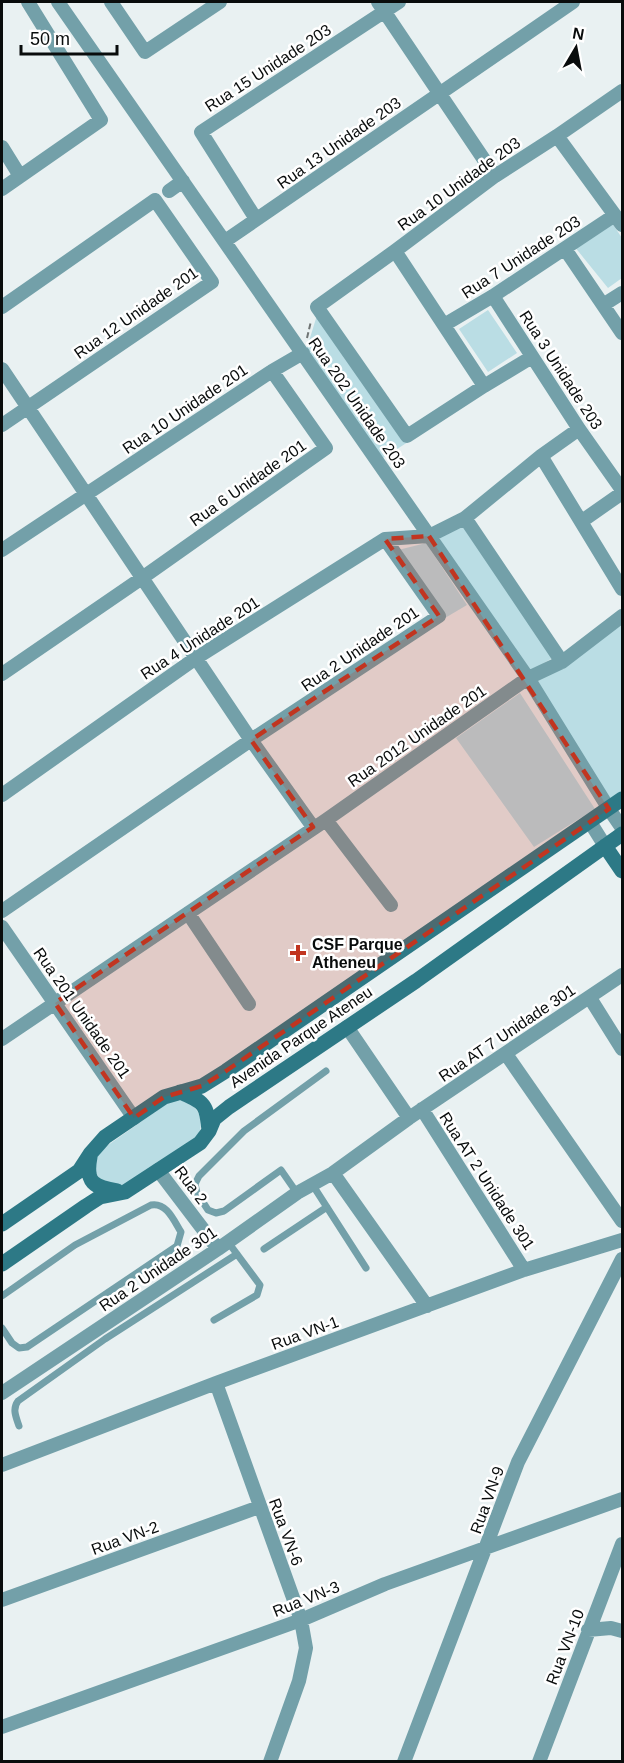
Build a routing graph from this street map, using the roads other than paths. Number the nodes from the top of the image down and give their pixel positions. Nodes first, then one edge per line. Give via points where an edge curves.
1 (28, 2) edge
2 (58, 2) edge
3 (111, 2) edge
4 (220, 2) edge
5 (399, 2) edge
6 (573, 2) edge
7 (381, 6) edge
8 (622, 91) edge
9 (440, 93) junction
10 (557, 136) junction
11 (2, 147) edge
12 (20, 176) junction
13 (495, 176) junction
14 (183, 181) junction
15 (2, 189) edge
16 (170, 191) dead end
17 (256, 219) junction
18 (619, 220) edge
19 (225, 241) junction
20 (565, 249) junction
21 (395, 251) junction
22 (622, 293) edge
23 (493, 296) junction
24 (603, 305) junction
25 (2, 307) edge
26 (444, 325) junction
27 (622, 333) edge
28 (303, 353) junction
29 (532, 357) junction
30 (2, 369) edge
31 (272, 371) junction
32 (484, 386) junction
33 (27, 407) junction
34 (2, 425) edge
35 (579, 429) junction
36 (541, 456) junction
37 (622, 492) edge
38 (86, 494) junction
39 (465, 518) junction
40 (582, 521) junction
41 (429, 536) junction
42 (385, 539) junction
43 (2, 550) edge
44 (142, 578) junction
45 (622, 589) edge
46 (622, 616) edge
47 (196, 658) junction
48 (562, 662) junction
49 (2, 674) edge
50 (528, 678) junction
51 (251, 740) junction
52 (2, 795) edge
53 (622, 799) edge
54 (609, 809) junction
55 (326, 820) junction
56 (590, 822) junction
57 (313, 827) junction
58 (622, 828) edge
59 (622, 834) edge
60 (605, 846) junction
61 (622, 871) edge
62 (391, 905) dead end
63 (2, 911) edge
64 (188, 913) junction
65 (2, 927) edge
66 (622, 975) edge
67 (590, 998) junction
68 (55, 1003) junction
69 (249, 1004) dead end
70 (347, 1027) junction
71 (2, 1040) edge
72 (622, 1049) edge
73 (506, 1054) junction
74 (326, 1071) dead end
75 (180, 1092) junction
76 (422, 1109) junction
77 (134, 1118) junction
78 (409, 1118) junction
79 (209, 1131) junction
80 (90, 1154) junction
81 (158, 1170) junction
82 (333, 1173) junction
83 (312, 1184) junction
84 (125, 1192) junction
85 (297, 1193) junction
86 (327, 1207) junction
87 (622, 1221) edge
88 (2, 1224) edge
89 (622, 1240) edge
90 (223, 1246) junction
91 (264, 1249) dead end
92 (237, 1254) junction
93 (622, 1259) edge
94 (2, 1264) edge
95 (366, 1268) dead end
96 (524, 1270) junction
97 (2, 1296) edge
98 (427, 1306) junction
99 (214, 1320) dead end
100 (2, 1328) edge
101 (216, 1383) junction
102 (2, 1394) edge
103 (19, 1426) dead end
104 (2, 1465) edge
105 (622, 1499) edge
106 (259, 1507) junction
107 (622, 1545) edge
108 (487, 1547) junction
109 (2, 1600) edge
110 (301, 1620) junction
111 (588, 1630) junction
112 (622, 1631) edge
113 (2, 1727) edge
114 (270, 1761) edge
115 (404, 1761) edge
116 (539, 1761) edge

1 - 12 street via 101,120
2 - 14 street, Rua 202 Unidade 203
3 - 4 street via 145,52
5 - 7 street, Rua 15 Unidade 203
6 - 9 street, Rua 13 Unidade 203
7 - 9 street
7 - 17 street, Rua 15 Unidade 203 via 201,132
8 - 10 street, Rua 10 Unidade 203
9 - 13 street
9 - 17 street, Rua 13 Unidade 203
10 - 13 street, Rua 10 Unidade 203
10 - 18 street
11 - 12 street
12 - 15 street
13 - 21 street, Rua 10 Unidade 203
14 - 16 street
14 - 19 street, Rua 202 Unidade 203
17 - 19 street, Rua 13 Unidade 203
18 - 20 street, Rua 7 Unidade 203
19 - 28 street, Rua 202 Unidade 203
20 - 23 street, Rua 7 Unidade 203
20 - 24 street
21 - 26 street
21 - 32 street, Rua 10 Unidade 203 via 317,307 407,436
22 - 24 street
23 - 26 street, Rua 7 Unidade 203
23 - 29 street, Rua 3 Unidade 203
24 - 27 street
25 - 33 street, Rua 12 Unidade 201 via 155,200 213,282
26 - 32 street
28 - 31 street, Rua 10 Unidade 201
28 - 41 street, Rua 202 Unidade 203
29 - 32 street
29 - 35 street, Rua 3 Unidade 203
30 - 33 street
31 - 38 street, Rua 10 Unidade 201
31 - 44 street, Rua 6 Unidade 201 via 326,448
33 - 34 street, Rua 12 Unidade 201
33 - 38 street
35 - 36 street
35 - 37 street, Rua 3 Unidade 203
36 - 39 street
36 - 40 street
37 - 40 street
38 - 43 street, Rua 10 Unidade 201
38 - 44 street
39 - 41 street
39 - 48 street
40 - 45 street
41 - 42 street, Rua 4 Unidade 201
41 - 50 street, Rua 202 Unidade 203
42 - 47 street, Rua 4 Unidade 201
42 - 51 street, Rua 2 Unidade 201 via 439,616
44 - 47 street
44 - 49 street, Rua 6 Unidade 201
46 - 48 street, Rua 2012 Unidade 201
47 - 51 street
47 - 52 street, Rua 4 Unidade 201
48 - 50 street, Rua 2012 Unidade 201
50 - 54 street, Rua 202 Unidade 203
50 - 55 street, Rua 2012 Unidade 201
51 - 57 street
51 - 63 street, Rua 2 Unidade 201
53 - 54 street, Avenida Parque Ateneu
54 - 56 street, Avenida Parque Ateneu
54 - 58 street, Rua 202 Unidade 203
55 - 57 street, Rua 2012 Unidade 201
55 - 62 street
56 - 60 street
56 - 75 street, Avenida Parque Ateneu via 226,1071 202,1086
57 - 64 street, Rua 2012 Unidade 201
59 - 60 street, Avenida Parque Ateneu
60 - 61 street
60 - 70 street, Avenida Parque Ateneu
64 - 68 street, Rua 2012 Unidade 201
64 - 69 street
65 - 68 street, Rua 201 Unidade 201
66 - 67 street, Rua AT 7 Unidade 301
67 - 72 street
67 - 73 street, Rua AT 7 Unidade 301
68 - 71 street, Rua 2012 Unidade 201
68 - 77 street, Rua 201 Unidade 201
70 - 78 street
70 - 79 street, Avenida Parque Ateneu via 229,1107 214,1119
73 - 76 street, Rua AT 7 Unidade 301
73 - 87 street
74 - 85 lane via 244,1131 195,1184 208,1210 216,1213 281,1170
75 - 77 street, Avenida Parque Ateneu
75 - 79 street via 198,1099 207,1113
76 - 78 street, Rua AT 7 Unidade 301
76 - 96 street, Rua AT 2 Unidade 301
77 - 80 street, Avenida Parque Ateneu via 105,1137
78 - 82 street, Rua AT 7 Unidade 301
79 - 81 street, Avenida Parque Ateneu via 200,1143
80 - 84 street via 90,1180 99,1188
80 - 88 street, Avenida Parque Ateneu via 80,1171
81 - 84 street, Avenida Parque Ateneu
81 - 90 street, Rua 2
82 - 83 street, Rua 2 Unidade 301
82 - 98 street
83 - 85 street, Rua 2 Unidade 301
83 - 86 lane
84 - 94 street, Avenida Parque Ateneu via 93,1201
85 - 90 street, Rua 2 Unidade 301
86 - 91 lane
86 - 95 lane
89 - 96 street, Rua VN-1
90 - 92 lane
90 - 102 street, Rua 2 Unidade 301
92 - 99 lane via 260,1290
92 - 103 lane via 18,1401 15,1412
93 - 108 street, Rua VN-9 via 518,1462
96 - 98 street, Rua VN-1
97 - 100 lane via 75,1245 151,1205 164,1207 181,1232 177,1246 27,1347 19,1348 12,1343
98 - 101 street, Rua VN-1
101 - 104 street, Rua VN-1
101 - 106 street, Rua VN-6
105 - 108 street, Rua VN-3
106 - 109 street, Rua VN-2
106 - 110 street, Rua VN-6
107 - 111 street, Rua VN-10
108 - 110 street, Rua VN-3
108 - 115 street, Rua VN-9
110 - 113 street, Rua VN-3
110 - 114 street, Rua VN-6 via 306,1648
111 - 112 street
111 - 116 street, Rua VN-10

